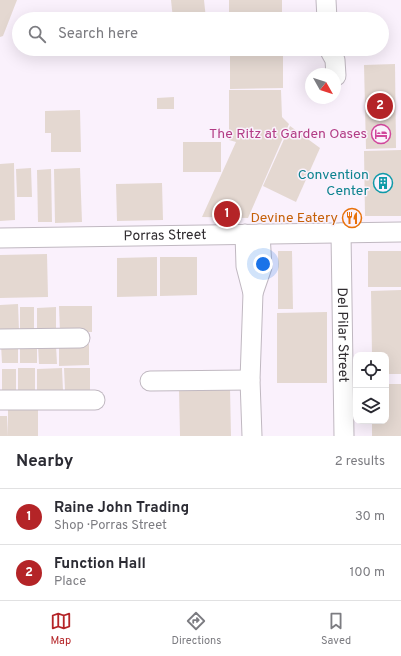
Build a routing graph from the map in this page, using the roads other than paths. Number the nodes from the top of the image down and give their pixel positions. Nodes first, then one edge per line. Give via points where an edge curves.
1 (326, 0) edge
2 (327, 12) edge
3 (333, 56) edge
4 (336, 68) edge
5 (401, 232) edge
6 (341, 233) junction
7 (252, 234) junction
8 (0, 238) edge
9 (80, 338) dead end
10 (0, 339) edge
11 (250, 380) junction
12 (150, 381) dead end
13 (0, 400) edge
14 (95, 400) dead end
15 (252, 436) edge
16 (344, 436) edge

1 - 2 street
3 - 4 street
5 - 6 street, Porras Street
6 - 7 street, Porras Street
6 - 16 street, Del Pilar Street
7 - 8 street, Porras Street
7 - 11 street via 262,267 253,293
9 - 10 street
11 - 12 street
11 - 15 street
13 - 14 street

